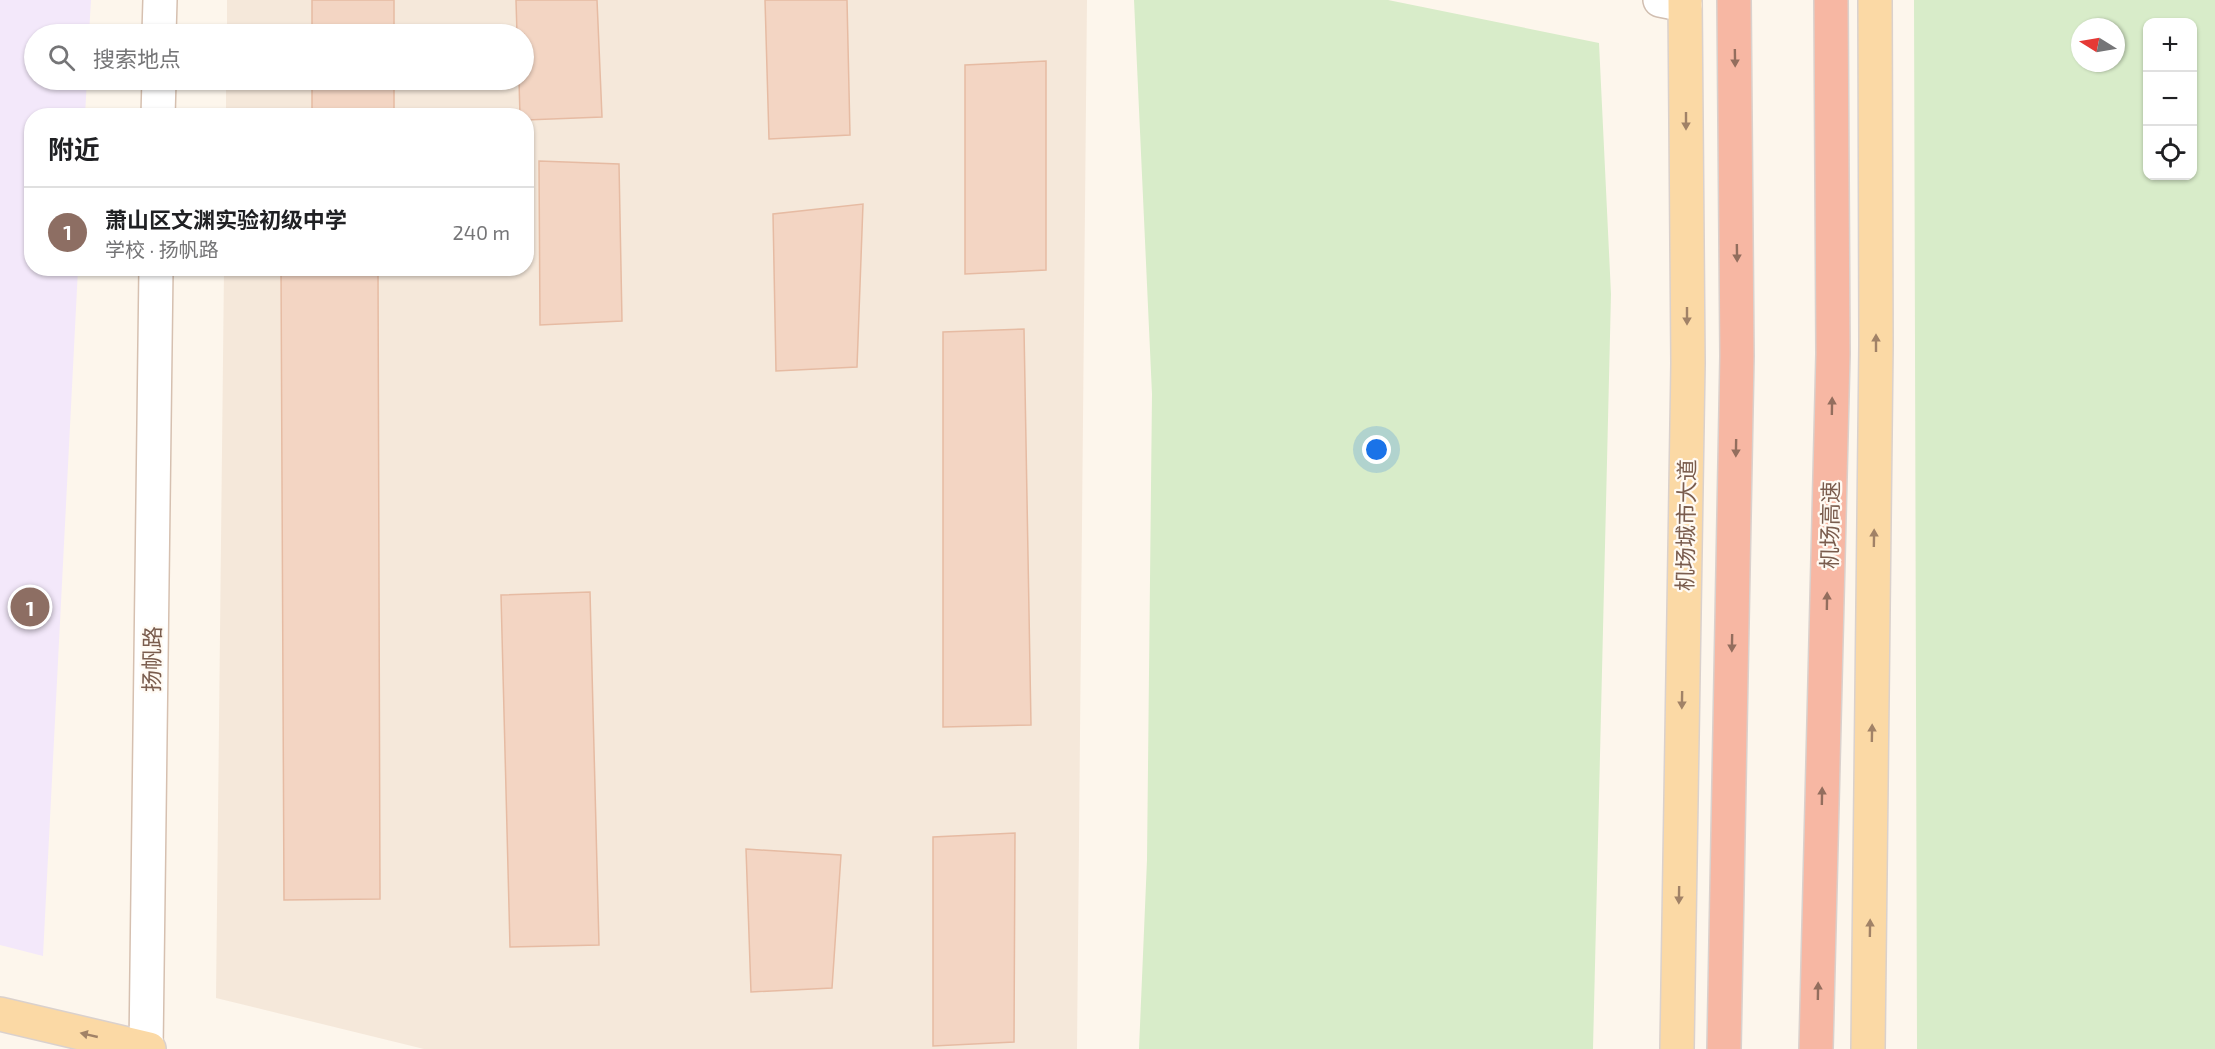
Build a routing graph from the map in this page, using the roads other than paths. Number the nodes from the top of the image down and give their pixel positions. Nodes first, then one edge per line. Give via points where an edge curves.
1 (160, 0) edge
2 (1734, 0) edge
3 (1831, 0) edge
4 (1875, 0) edge
5 (1677, 2) edge
6 (159, 24) edge
7 (159, 90) edge
8 (158, 108) edge
9 (156, 276) edge
10 (0, 1014) edge
11 (147, 1049) edge
12 (1677, 1049) edge
13 (1724, 1049) edge
14 (1816, 1049) edge
15 (1868, 1049) edge

1 - 6 street
2 -> 13 highway via 1737,356
14 -> 3 highway, 机场高速 via 1833,354
15 -> 4 main road via 1876,345
5 -> 12 main road, 机场城市大道 via 1688,363
7 - 8 street
9 - 11 street, 扬帆路
11 -> 10 main road

